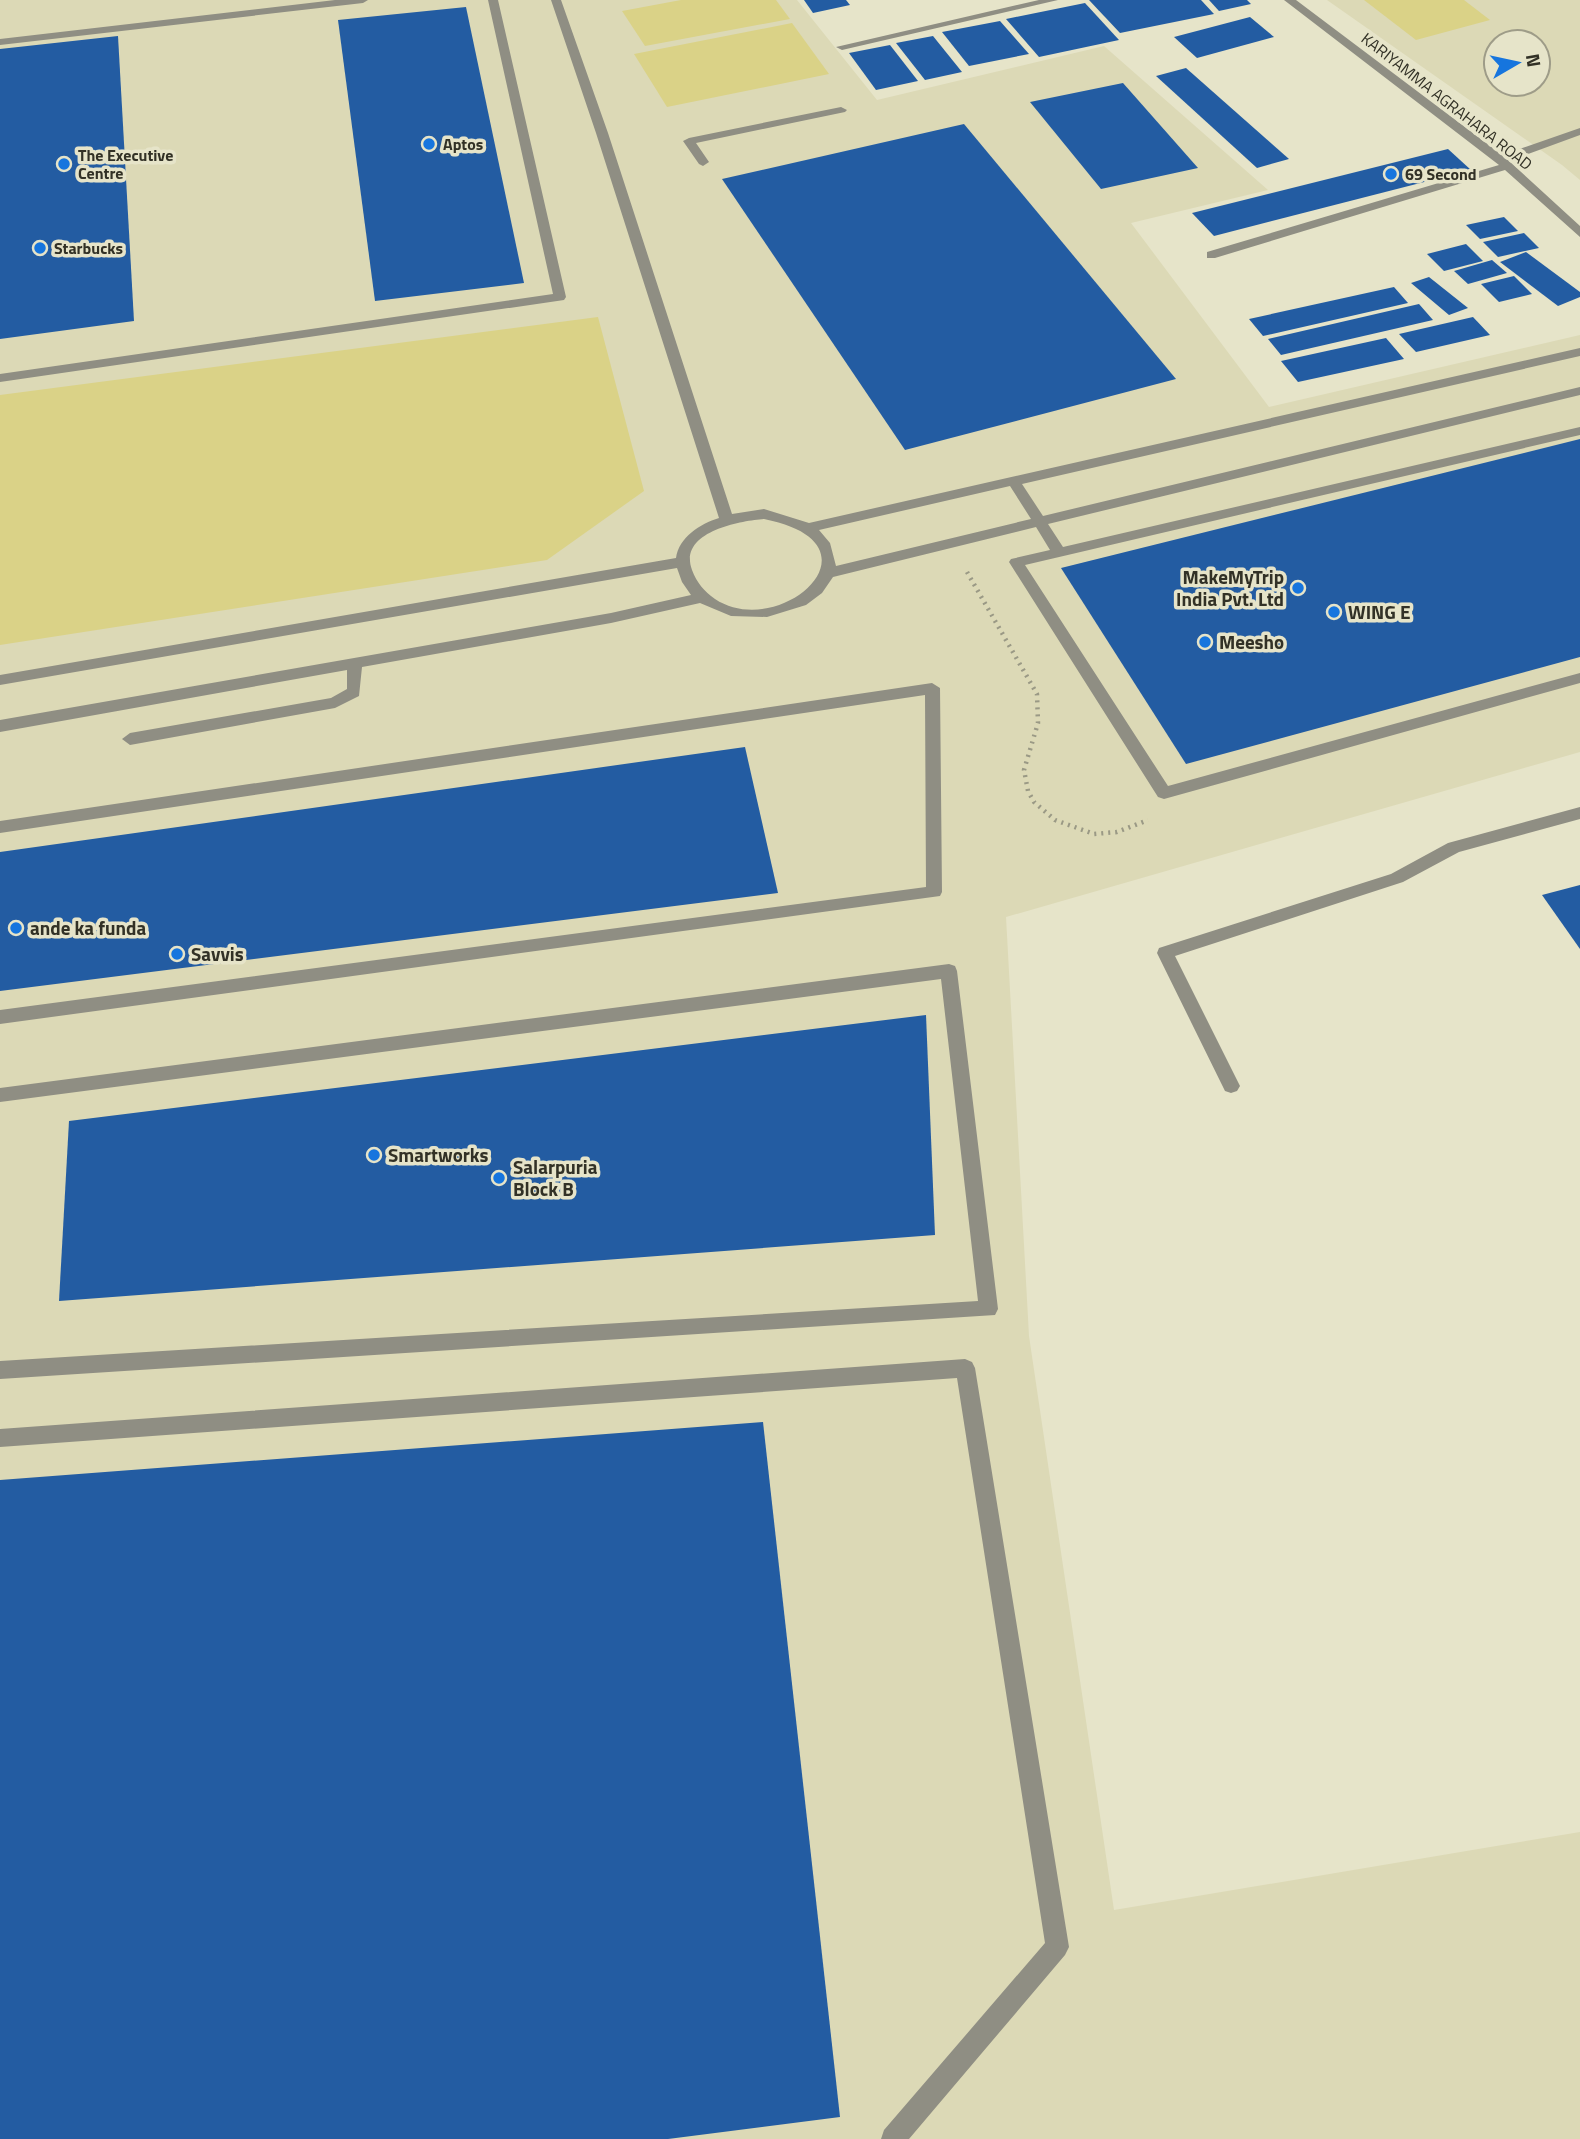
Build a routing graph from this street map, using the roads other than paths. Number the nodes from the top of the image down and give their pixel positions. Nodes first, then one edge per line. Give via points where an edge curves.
1 (363, 0) edge
2 (493, 0) edge
3 (556, 0) edge
4 (1053, 0) edge
5 (1289, 0) edge
6 (0, 43) edge
7 (842, 47) dead end
8 (841, 110) dead end
9 (1580, 131) edge
10 (703, 162) dead end
11 (1504, 163) junction
12 (1580, 233) edge
13 (1210, 255) dead end
14 (1580, 352) edge
15 (0, 379) edge
16 (1580, 391) edge
17 (1580, 431) edge
18 (1014, 481) junction
19 (726, 519) junction
20 (1038, 524) junction
21 (808, 527) junction
22 (1059, 553) junction
23 (684, 562) junction
24 (828, 573) junction
25 (703, 597) junction
26 (355, 663) junction
27 (1580, 678) edge
28 (0, 680) edge
29 (0, 726) edge
30 (130, 739) dead end
31 (1580, 813) edge
32 (0, 827) edge
33 (0, 1017) edge
34 (1231, 1086) dead end
35 (0, 1095) edge
36 (0, 1370) edge
37 (0, 1438) edge
38 (893, 2139) edge

1 - 6 street
2 - 15 street via 560,297
3 - 19 street
4 - 7 street
5 - 11 street, KARIYAMMA AGRAHARA ROAD
8 - 10 street via 689,141
9 - 11 street
11 - 12 street, KARIYAMMA AGRAHARA ROAD
11 - 13 street
14 - 18 street
16 - 20 street
17 - 22 street
18 - 20 street
18 - 21 street
19 - 21 street via 764,514
19 - 23 street via 693,539
20 - 22 street
20 - 24 street
21 - 24 street via 829,556
22 - 27 street via 1016,562 1164,793
23 - 25 street via 690,584
23 - 28 street
24 - 25 street via 806,600 776,611 742,612
25 - 26 street
26 - 29 street
26 - 30 street via 354,692 335,703
31 - 34 street via 1454,848 1397,878 1166,953
32 - 33 street via 932,688 934,892
35 - 36 street via 949,971 988,1309
37 - 38 street via 965,1368 1057,1947

